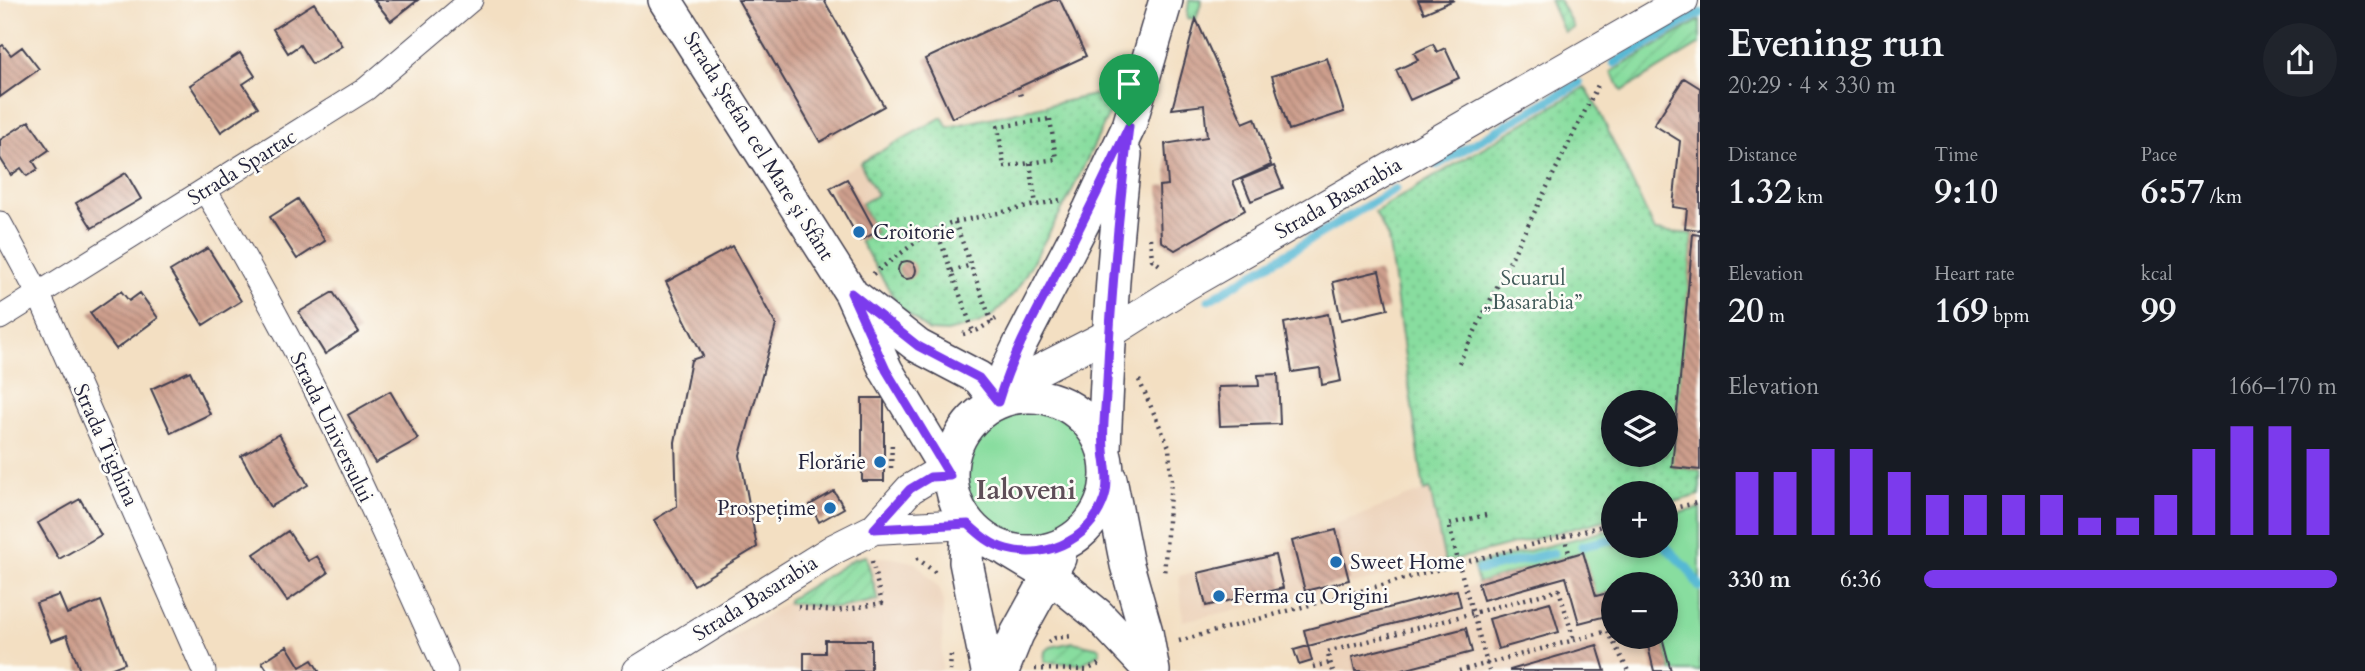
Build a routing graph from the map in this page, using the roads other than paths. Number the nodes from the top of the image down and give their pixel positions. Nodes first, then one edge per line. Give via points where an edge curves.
1 (471, 0) edge
2 (665, 0) edge
3 (1166, 0) edge
4 (1683, 0) edge
5 (1129, 126) junction
6 (205, 191) junction
7 (0, 223) edge
8 (867, 282) junction
9 (39, 295) junction
10 (0, 317) edge
11 (1109, 334) junction
12 (998, 402) junction
13 (1106, 460) junction
14 (950, 476) junction
15 (968, 524) junction
16 (872, 541) junction
17 (1067, 543) junction
18 (1005, 549) junction
19 (1050, 576) junction
20 (1023, 670) edge
21 (204, 671) edge
22 (446, 671) edge
23 (638, 671) edge
24 (988, 671) edge
25 (1152, 671) edge

1 - 6 street, Strada Spartac via 366,89
2 - 8 main road, Strada Ștefan cel Mare și Sfânt
3 - 5 main road
4 - 11 street, Strada Basarabia
5 - 11 main road
5 - 12 main road via 1007,371
6 - 9 street, Strada Spartac
6 - 22 street, Strada Universului via 305,369
7 - 9 street, Strada Tighina
8 - 12 main road, Strada Ștefan cel Mare și Sfânt via 918,346 979,378
8 - 14 main road, Strada Ștefan cel Mare și Sfânt via 886,370
9 - 10 street, Strada Spartac
9 - 21 street, Strada Tighina
11 - 12 street, Strada Basarabia via 1037,371
11 - 13 main road
12 - 13 main road, Strada Basarabia via 1018,396 1061,402 1094,429
12 - 14 main road, Strada Basarabia via 981,411 958,440
13 - 17 main road, Strada Basarabia via 1106,492 1098,513
13 - 25 main road
14 - 15 main road, Strada Basarabia via 955,501
14 - 16 street, Strada Basarabia via 930,477 910,489
15 - 16 street, Strada Basarabia
15 - 18 main road, Strada Basarabia
15 - 24 main road via 966,562
16 - 23 street, Strada Basarabia via 834,549
17 - 18 main road, Strada Basarabia via 1047,551
17 - 19 main road
18 - 19 main road
19 - 20 main road via 1017,634
19 - 25 main road via 1098,615

